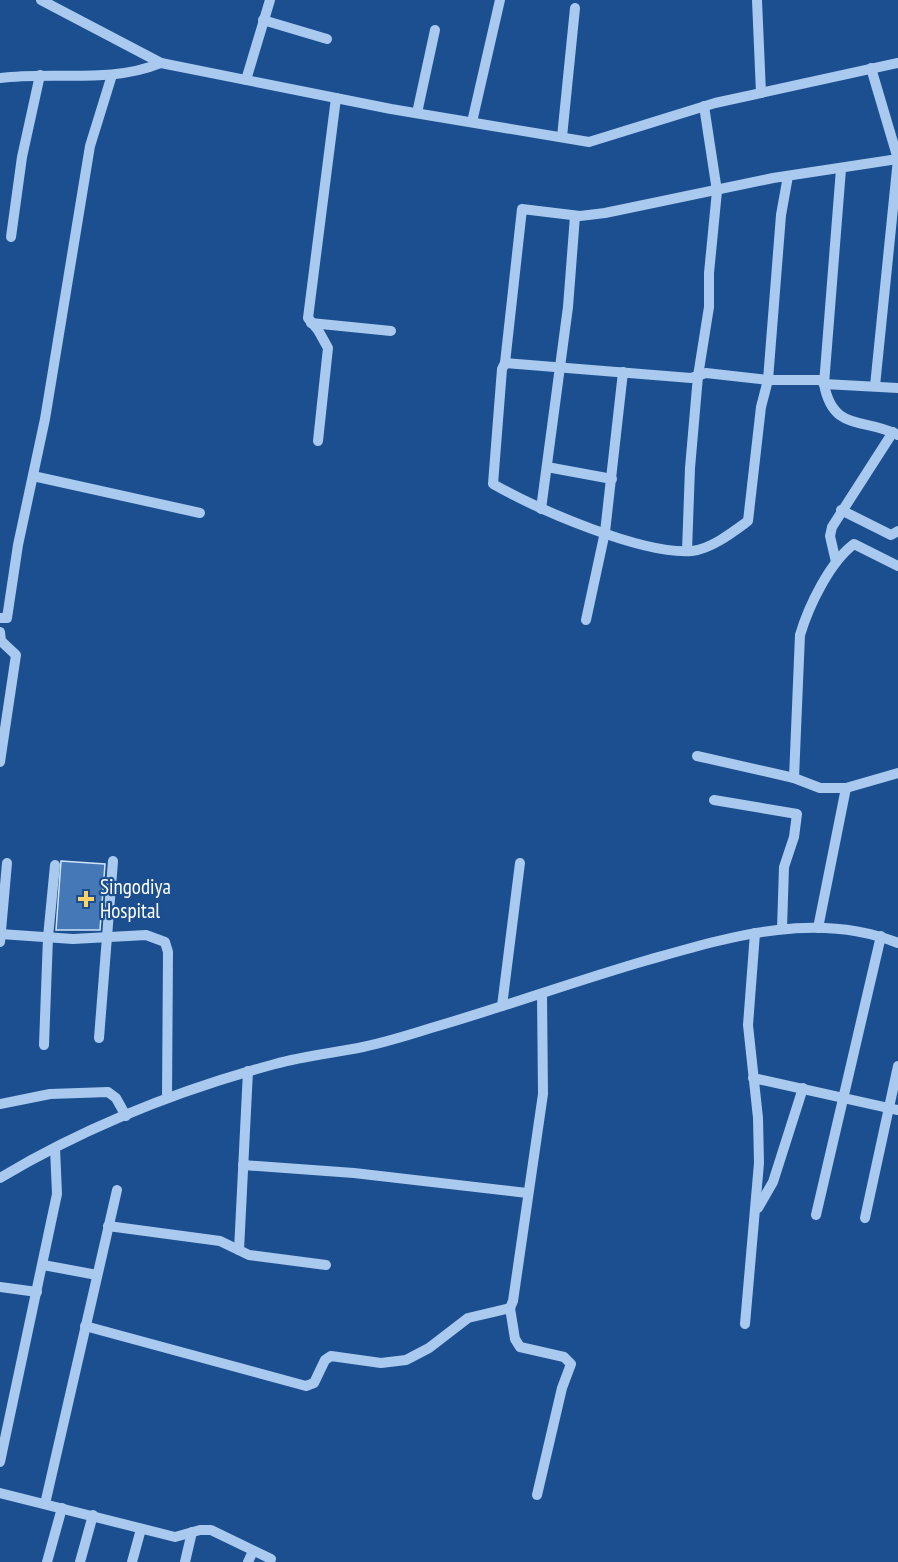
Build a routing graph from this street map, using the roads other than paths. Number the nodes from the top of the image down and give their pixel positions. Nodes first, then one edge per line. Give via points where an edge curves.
1 (41, 0) edge
2 (270, 0) edge
3 (500, 0) edge
4 (757, 0) edge
5 (575, 8) dead end
6 (263, 20) junction
7 (435, 30) dead end
8 (327, 39) dead end
9 (161, 63) junction
10 (898, 63) edge
11 (871, 68) junction
12 (40, 75) junction
13 (112, 75) junction
14 (0, 78) edge
15 (246, 80) junction
16 (761, 93) junction
17 (336, 98) junction
18 (704, 106) junction
19 (417, 113) junction
20 (472, 122) junction
21 (562, 137) junction
22 (898, 159) edge
23 (841, 169) junction
24 (788, 176) junction
25 (717, 191) junction
26 (575, 216) junction
27 (11, 237) dead end
28 (311, 323) junction
29 (391, 331) dead end
30 (505, 363) junction
31 (560, 366) junction
32 (623, 372) junction
33 (698, 376) junction
34 (768, 380) junction
35 (824, 384) junction
36 (876, 386) junction
37 (898, 388) edge
38 (895, 434) edge
39 (318, 441) dead end
40 (547, 467) junction
41 (33, 476) junction
42 (612, 479) junction
43 (541, 509) junction
44 (841, 510) junction
45 (200, 513) dead end
46 (898, 531) edge
47 (605, 532) junction
48 (687, 551) junction
49 (836, 562) junction
50 (898, 566) edge
51 (1, 618) edge
52 (586, 620) dead end
53 (0, 631) edge
54 (697, 756) dead end
55 (0, 762) edge
56 (898, 773) edge
57 (794, 778) junction
58 (846, 788) junction
59 (714, 800) dead end
60 (113, 861) dead end
61 (7, 863) dead end
62 (520, 863) dead end
63 (55, 865) dead end
64 (818, 928) junction
65 (782, 929) junction
66 (756, 933) junction
67 (0, 936) edge
68 (881, 936) junction
69 (48, 937) junction
70 (105, 938) junction
71 (898, 943) edge
72 (542, 994) junction
73 (502, 1006) junction
74 (99, 1038) dead end
75 (44, 1045) dead end
76 (898, 1066) edge
77 (248, 1071) junction
78 (753, 1077) junction
79 (803, 1088) junction
80 (166, 1098) junction
81 (844, 1098) junction
82 (0, 1104) edge
83 (893, 1109) edge
84 (126, 1116) junction
85 (54, 1148) junction
86 (243, 1165) junction
87 (0, 1178) edge
88 (117, 1190) dead end
89 (527, 1193) junction
90 (757, 1209) junction
91 (816, 1215) dead end
92 (865, 1218) dead end
93 (108, 1226) junction
94 (239, 1250) junction
95 (43, 1265) junction
96 (326, 1265) dead end
97 (97, 1275) junction
98 (0, 1287) edge
99 (37, 1292) junction
100 (510, 1308) junction
101 (745, 1324) dead end
102 (84, 1326) junction
103 (0, 1462) edge
104 (0, 1494) edge
105 (537, 1495) dead end
106 (45, 1504) junction
107 (62, 1508) junction
108 (93, 1515) junction
109 (141, 1529) junction
110 (192, 1532) junction
111 (254, 1551) junction
112 (272, 1559) dead end
113 (47, 1562) edge
114 (80, 1562) edge
115 (132, 1562) edge
116 (184, 1562) edge
117 (248, 1562) edge

1 - 9 street
2 - 6 street
3 - 20 street
4 - 16 street
5 - 21 street
6 - 8 street
6 - 15 street
7 - 19 street
9 - 13 street via 137,73
9 - 15 street
10 - 11 street
11 - 16 street
11 - 22 street
12 - 13 street
12 - 14 street
12 - 27 street via 22,157
13 - 41 street via 90,146
15 - 17 street
16 - 18 street
17 - 19 street
17 - 28 street via 308,318
18 - 21 street via 589,142
18 - 25 street
19 - 20 street
20 - 21 street
22 - 23 street
22 - 36 street
23 - 24 street
23 - 35 street
24 - 25 street
24 - 34 street via 781,215
25 - 26 street
25 - 33 street via 709,307
26 - 30 street via 522,209
26 - 31 street
28 - 29 street
28 - 39 street via 328,348
30 - 31 street
30 - 43 street via 493,484
31 - 32 street
31 - 40 street
32 - 33 street
32 - 42 street
33 - 34 street via 706,373
33 - 48 street
34 - 35 street via 821,380
34 - 48 street via 761,406 748,521 716,542
35 - 36 street
35 - 38 street via 830,408 837,414
36 - 37 street
38 - 44 street
40 - 42 street
40 - 43 street
41 - 45 street
41 - 51 street via 7,618
42 - 47 street
43 - 47 street
44 - 46 street via 882,532 891,535
44 - 49 street via 830,531
47 - 48 street via 643,545
47 - 52 street
49 - 50 street via 854,544
49 - 57 street via 800,634
51 - 53 street
53 - 55 street via 1,641 16,655
54 - 57 street
56 - 58 street
57 - 58 street via 820,788
58 - 64 street
59 - 65 street via 797,814 784,867
60 - 70 street
61 - 67 street
62 - 73 street
63 - 69 street
64 - 65 street
64 - 68 street
65 - 66 street
66 - 72 street via 679,951
66 - 78 street via 748,1025
67 - 69 street
68 - 71 street
68 - 81 street
69 - 70 street
69 - 75 street
70 - 74 street
70 - 80 street via 146,935 165,942
72 - 73 street
72 - 89 street via 543,1094
73 - 77 street via 362,1047 318,1053
76 - 83 street
77 - 80 street
77 - 86 street
78 - 79 street
78 - 90 street via 759,1140
79 - 81 street
79 - 90 street via 773,1182
80 - 84 street
81 - 83 street
81 - 91 street
82 - 84 street via 50,1094 108,1092
83 - 92 street
84 - 85 street
85 - 87 street
85 - 95 street via 57,1194
86 - 89 street
86 - 94 street
88 - 93 street
89 - 100 street
90 - 101 street
93 - 94 street via 220,1241
93 - 97 street
94 - 96 street via 260,1257
95 - 97 street
95 - 99 street
97 - 102 street
98 - 99 street
99 - 103 street
100 - 102 street via 468,1318 406,1360 381,1363 331,1356 314,1383 306,1386
100 - 105 street via 520,1347 564,1357 571,1364
102 - 106 street
104 - 106 street
106 - 107 street
107 - 108 street
107 - 113 street
108 - 109 street
108 - 114 street
109 - 110 street via 175,1538
109 - 115 street
110 - 111 street via 211,1530
110 - 116 street
111 - 112 street
111 - 117 street

